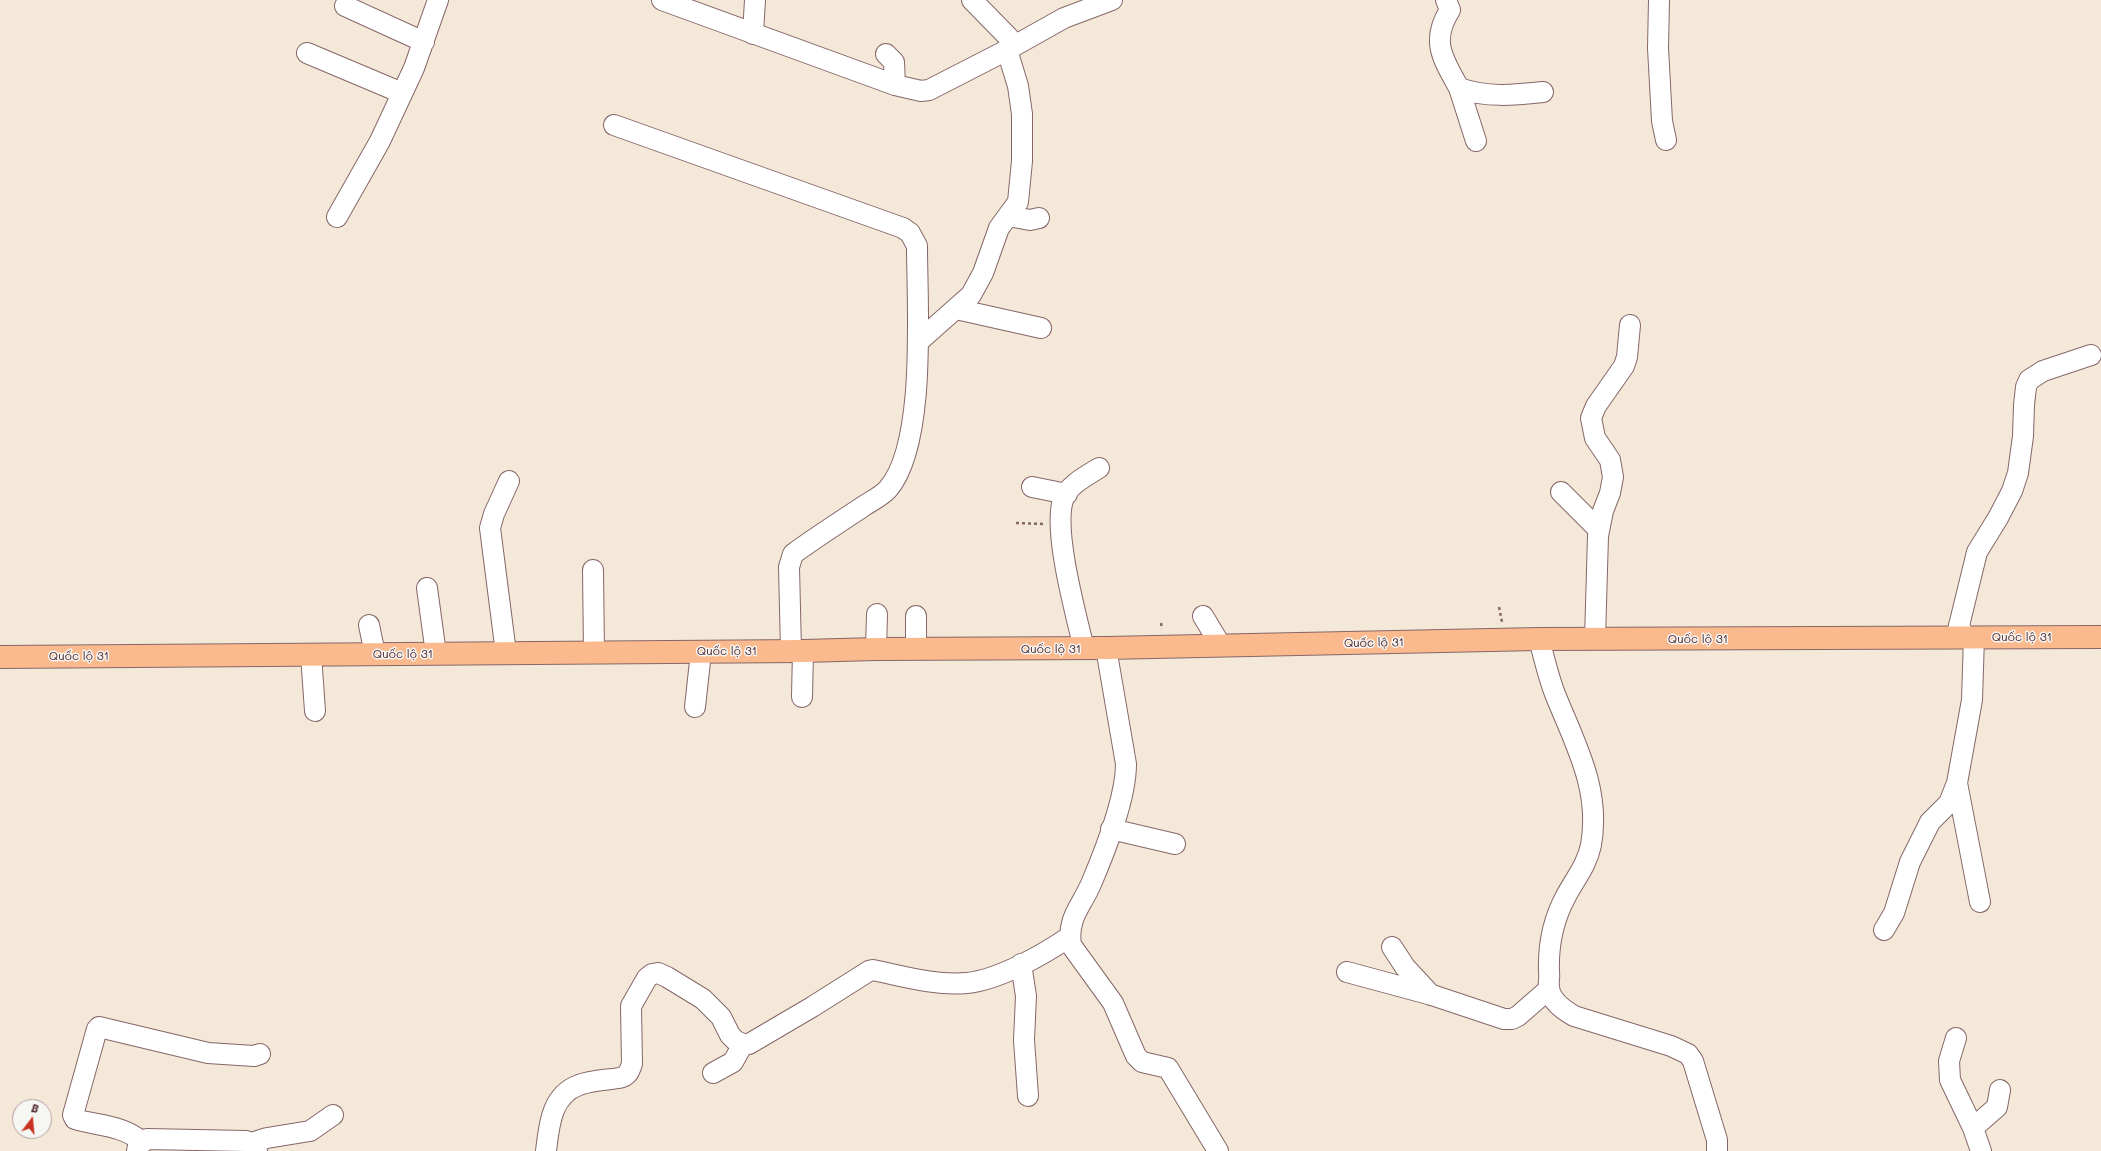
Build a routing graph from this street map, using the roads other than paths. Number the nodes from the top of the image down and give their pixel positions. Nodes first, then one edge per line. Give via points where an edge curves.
1 (438, 0) edge
2 (662, 0) edge
3 (755, 0) edge
4 (972, 0) edge
5 (1112, 0) edge
6 (1446, 0) edge
7 (1658, 0) edge
8 (345, 6) dead end
9 (753, 34) junction
10 (424, 42) junction
11 (1011, 47) junction
12 (307, 53) dead end
13 (886, 54) dead end
14 (895, 85) junction
15 (1459, 88) junction
16 (1543, 92) dead end
17 (402, 93) junction
18 (614, 125) dead end
19 (1666, 140) dead end
20 (1476, 141) dead end
21 (1008, 216) junction
22 (337, 217) dead end
23 (1039, 218) dead end
24 (956, 309) junction
25 (1630, 325) dead end
26 (1041, 328) dead end
27 (918, 342) junction
28 (2091, 355) dead end
29 (1099, 468) dead end
30 (509, 481) dead end
31 (1032, 487) dead end
32 (1561, 492) dead end
33 (1067, 494) junction
34 (1599, 530) junction
35 (593, 570) dead end
36 (427, 588) dead end
37 (878, 614) dead end
38 (916, 616) dead end
39 (1203, 616) dead end
40 (369, 625) dead end
41 (1963, 633) junction
42 (2101, 637) edge
43 (1538, 639) junction
44 (1595, 639) junction
45 (1220, 646) junction
46 (1106, 648) junction
47 (876, 649) junction
48 (916, 649) junction
49 (1084, 649) junction
50 (797, 651) junction
51 (594, 652) junction
52 (701, 652) junction
53 (506, 653) junction
54 (375, 654) junction
55 (436, 654) junction
56 (311, 655) junction
57 (0, 657) edge
58 (802, 697) dead end
59 (695, 707) dead end
60 (315, 711) dead end
61 (1957, 783) junction
62 (1111, 829) junction
63 (1175, 844) dead end
64 (1980, 902) dead end
65 (1884, 930) dead end
66 (1069, 937) junction
67 (1392, 947) dead end
68 (1021, 964) junction
69 (1347, 972) dead end
70 (1549, 988) junction
71 (1432, 995) junction
72 (1956, 1038) dead end
73 (743, 1044) junction
74 (260, 1054) dead end
75 (713, 1073) dead end
76 (2000, 1090) dead end
77 (1028, 1096) dead end
78 (333, 1115) dead end
79 (1973, 1128) junction
80 (140, 1146) edge
81 (254, 1147) edge
82 (546, 1151) edge
83 (1218, 1151) edge
84 (1717, 1151) edge
85 (1981, 1151) edge

1 - 10 street
2 - 9 street
3 - 9 street
4 - 11 street
5 - 11 street via 1064,18
6 - 15 street via 1450,10 1440,29 1439,46
7 - 19 street via 1662,121
8 - 10 street
9 - 14 street
10 - 17 street
11 - 14 street via 929,90 921,91
11 - 21 street via 1022,114 1022,161 1018,202
12 - 17 street
13 - 14 street via 894,62
15 - 16 street via 1504,96
15 - 20 street
17 - 22 street via 380,141
18 - 27 street via 910,233 917,246
21 - 23 street via 1030,220
21 - 24 street via 996,234 977,286
24 - 26 street
24 - 27 street
25 - 34 street via 1624,366 1596,406 1591,418 1595,438 1610,460 1613,477
27 - 50 street via 918,366 909,440 899,473 886,490 793,554 790,561
28 - 41 street via 2043,371 2029,380 2026,387 2018,473 1998,518 1977,552
29 - 33 street via 1078,480
30 - 53 street via 490,528
31 - 33 street
32 - 34 street
33 - 49 street via 1060,519 1064,555
34 - 44 street
35 - 51 street
36 - 55 street
37 - 47 street
38 - 48 street
39 - 45 street
40 - 54 street
41 - 42 highway, Quốc lộ 31
41 - 44 highway, Quốc lộ 31
41 - 61 street via 1972,700
43 - 44 highway, Quốc lộ 31
43 - 45 highway, Quốc lộ 31
43 - 70 street via 1554,692 1584,768 1593,803 1594,823 1585,864 1566,896 1554,924 1548,957
45 - 46 highway, Quốc lộ 31
46 - 49 highway, Quốc lộ 31
46 - 62 street via 1126,764 1123,796
47 - 48 highway, Quốc lộ 31
47 - 50 highway, Quốc lộ 31
48 - 49 highway, Quốc lộ 31
50 - 52 highway, Quốc lộ 31
50 - 58 street
51 - 52 highway, Quốc lộ 31
51 - 53 highway, Quốc lộ 31
52 - 59 street
53 - 55 highway, Quốc lộ 31
54 - 55 highway, Quốc lộ 31
54 - 56 highway, Quốc lộ 31
56 - 57 highway, Quốc lộ 31
56 - 60 street
61 - 64 street
61 - 65 street via 1948,803 1930,822 1910,862 1894,913
62 - 63 street
62 - 66 street via 1091,884 1072,919
66 - 68 street via 1049,951
66 - 83 street via 1079,958 1113,1004 1136,1056 1142,1062 1168,1068
67 - 71 street via 1406,967
68 - 73 street via 983,980 965,983 869,971 754,1042
68 - 77 street via 1026,996 1024,1040
69 - 71 street
70 - 71 street via 1512,1019
70 - 84 street via 1561,1008 1574,1016 1671,1046 1688,1054 1693,1061 1717,1140
72 - 79 street via 1949,1061 1950,1080
73 - 75 street via 733,1062
73 - 82 street via 730,1035 721,1017 702,999 667,977 658,973 652,974 631,1006 632,1064 629,1072 626,1077 579,1085 560,1099 552,1111
74 - 80 street via 254,1056 208,1053 99,1026 96,1029 73,1115 75,1119 119,1128 134,1135
76 - 79 street via 1997,1107
78 - 81 street via 310,1131 267,1138
79 - 85 street
80 - 81 street via 158,1139 246,1141

